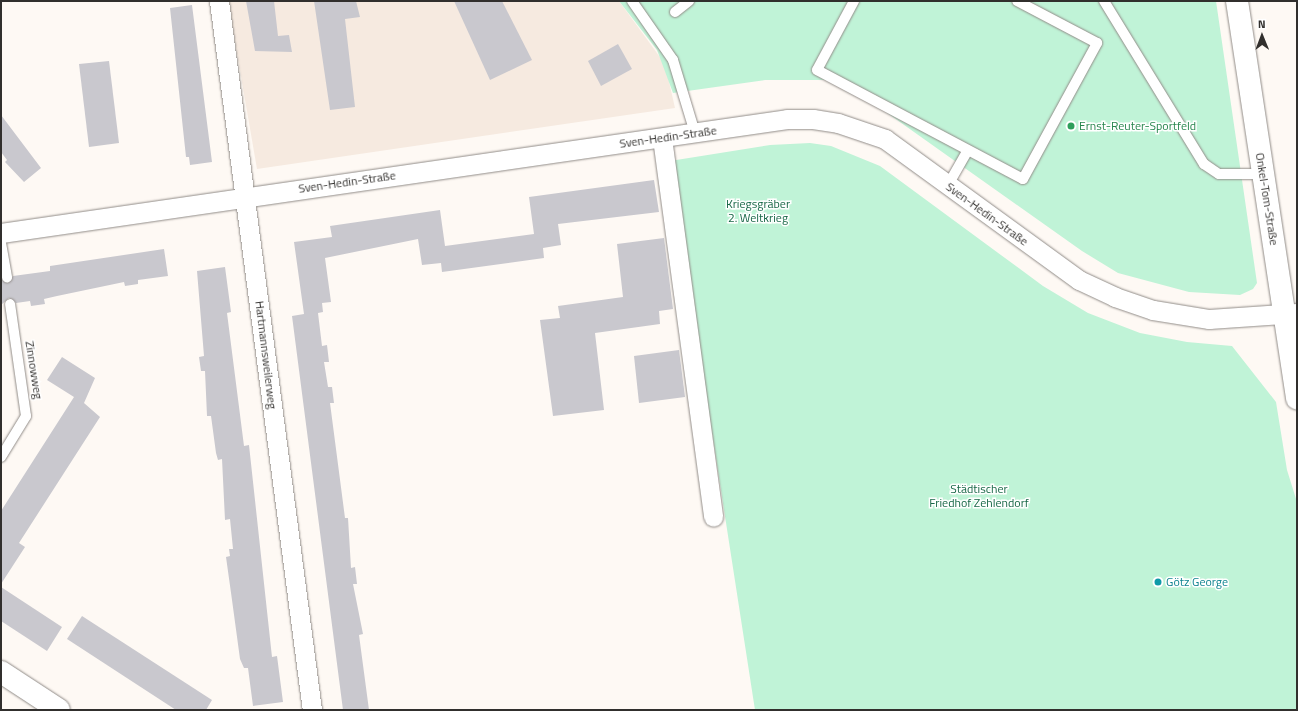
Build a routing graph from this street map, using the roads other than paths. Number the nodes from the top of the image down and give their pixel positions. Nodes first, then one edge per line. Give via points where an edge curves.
1 (219, 1) edge
2 (632, 1) edge
3 (689, 1) edge
4 (854, 1) edge
5 (1016, 1) edge
6 (1104, 1) edge
7 (1237, 1) edge
8 (675, 12) dead end
9 (695, 133) junction
10 (662, 138) junction
11 (968, 150) junction
12 (1263, 174) junction
13 (948, 185) junction
14 (246, 196) junction
15 (1, 233) edge
16 (1, 243) edge
17 (7, 277) dead end
18 (10, 304) dead end
19 (1291, 314) edge
20 (1297, 398) edge
21 (1, 457) edge
22 (713, 517) dead end
23 (1, 672) edge
24 (59, 710) edge
25 (312, 710) edge

1 - 14 street, Hartmannsweilerweg
2 - 9 lane via 673,60
3 - 8 lane
4 - 11 lane via 817,70
5 - 11 lane via 1097,43 1023,179
6 - 12 lane via 1204,164 1219,174
7 - 12 main road, Onkel-Tom-Straße
9 - 10 street, Sven-Hedin-Straße
9 - 13 street, Sven-Hedin-Straße via 787,119 838,123 885,139
10 - 14 street, Sven-Hedin-Straße
10 - 22 street
11 - 13 lane
12 - 19 main road, Onkel-Tom-Straße
13 - 19 street, Sven-Hedin-Straße via 1079,280 1115,297 1153,310 1209,320
14 - 15 street, Sven-Hedin-Straße
14 - 25 street, Hartmannsweilerweg
16 - 17 lane
18 - 21 lane, Zinnowweg via 26,416
19 - 20 main road, Onkel-Tom-Straße
23 - 24 main road

